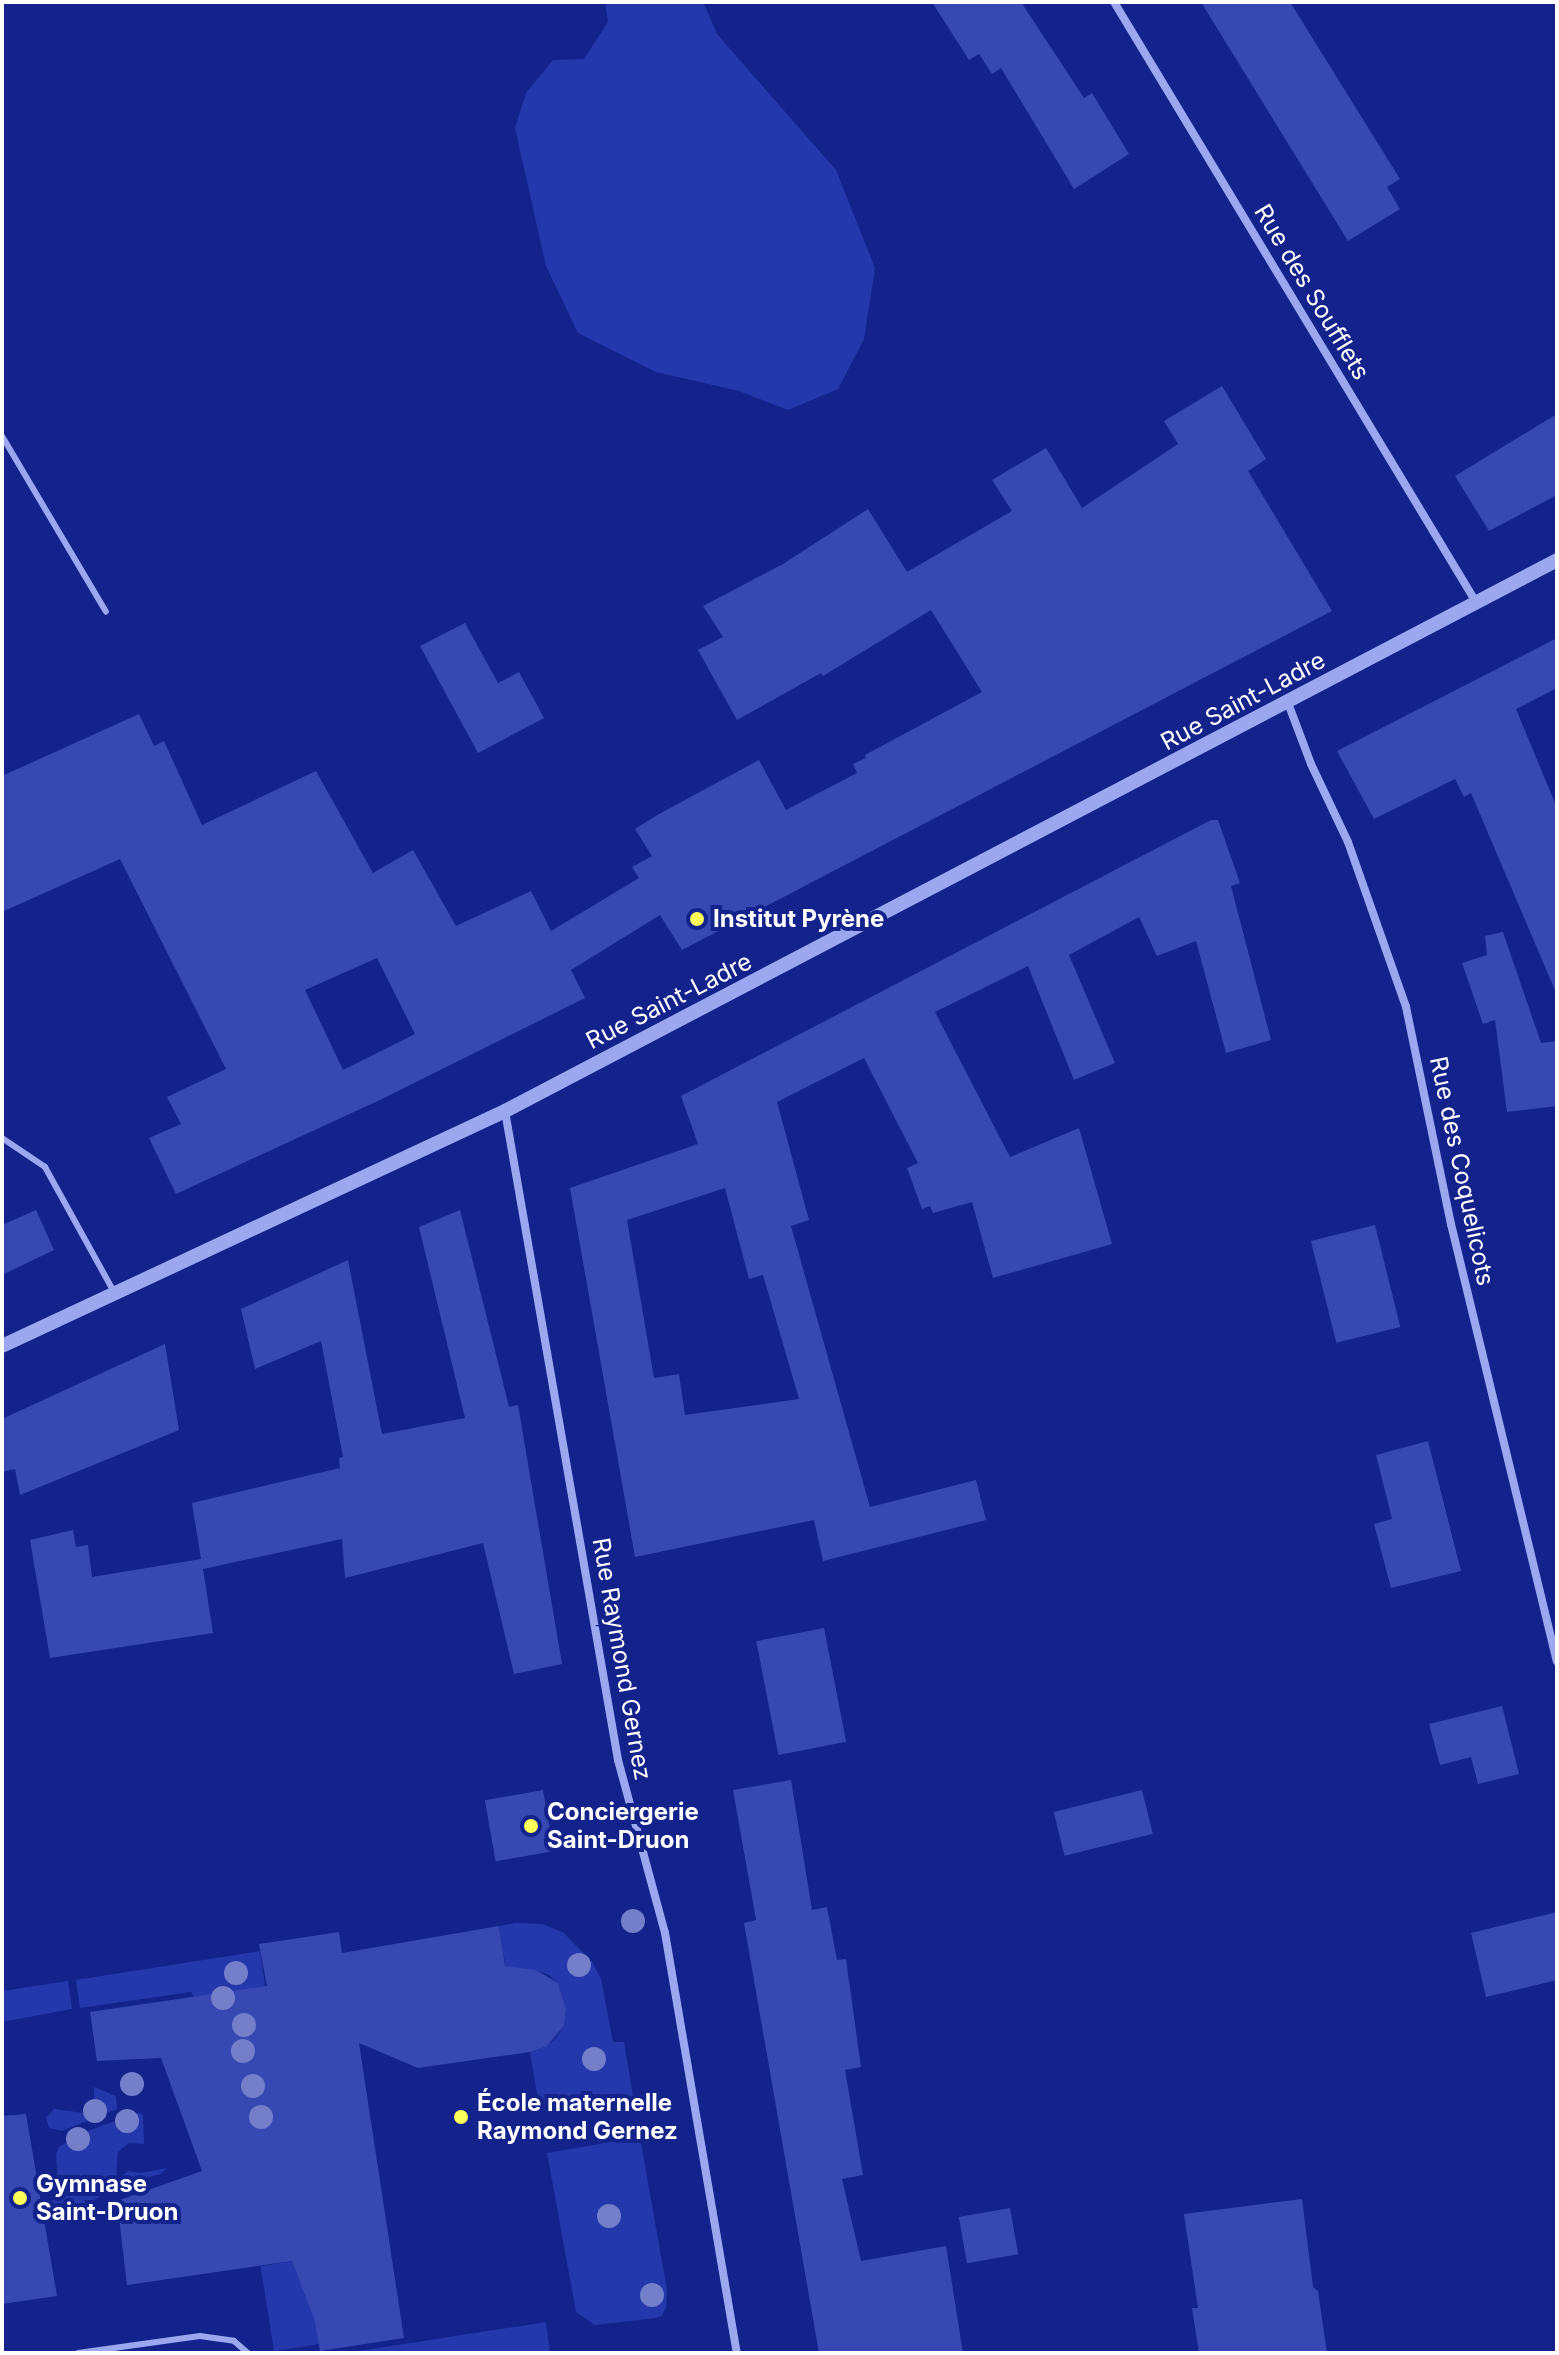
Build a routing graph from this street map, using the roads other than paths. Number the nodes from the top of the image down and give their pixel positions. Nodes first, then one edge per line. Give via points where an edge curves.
1 (1114, 2) edge
2 (2, 436) edge
3 (1557, 560) edge
4 (1476, 602) junction
5 (106, 612) dead end
6 (1288, 703) junction
7 (505, 1111) junction
8 (2, 1138) edge
9 (115, 1294) junction
10 (2, 1346) edge
11 (1557, 1661) edge
12 (78, 2353) edge
13 (248, 2353) edge
14 (737, 2353) edge

1 - 4 street, Rue des Soufflets
2 - 5 lane
3 - 4 street, Rue Saint-Ladre
4 - 6 street, Rue Saint-Ladre
6 - 7 street, Rue Saint-Ladre
6 - 11 street, Rue des Coquelicots via 1348,842 1406,1007 1451,1224
7 - 9 street, Rue Saint-Ladre
7 - 14 street, Rue Raymond Gernez via 618,1760 662,1920
8 - 9 lane via 45,1167
9 - 10 street, Rue Saint-Ladre
12 - 13 lane via 200,2336 234,2341

